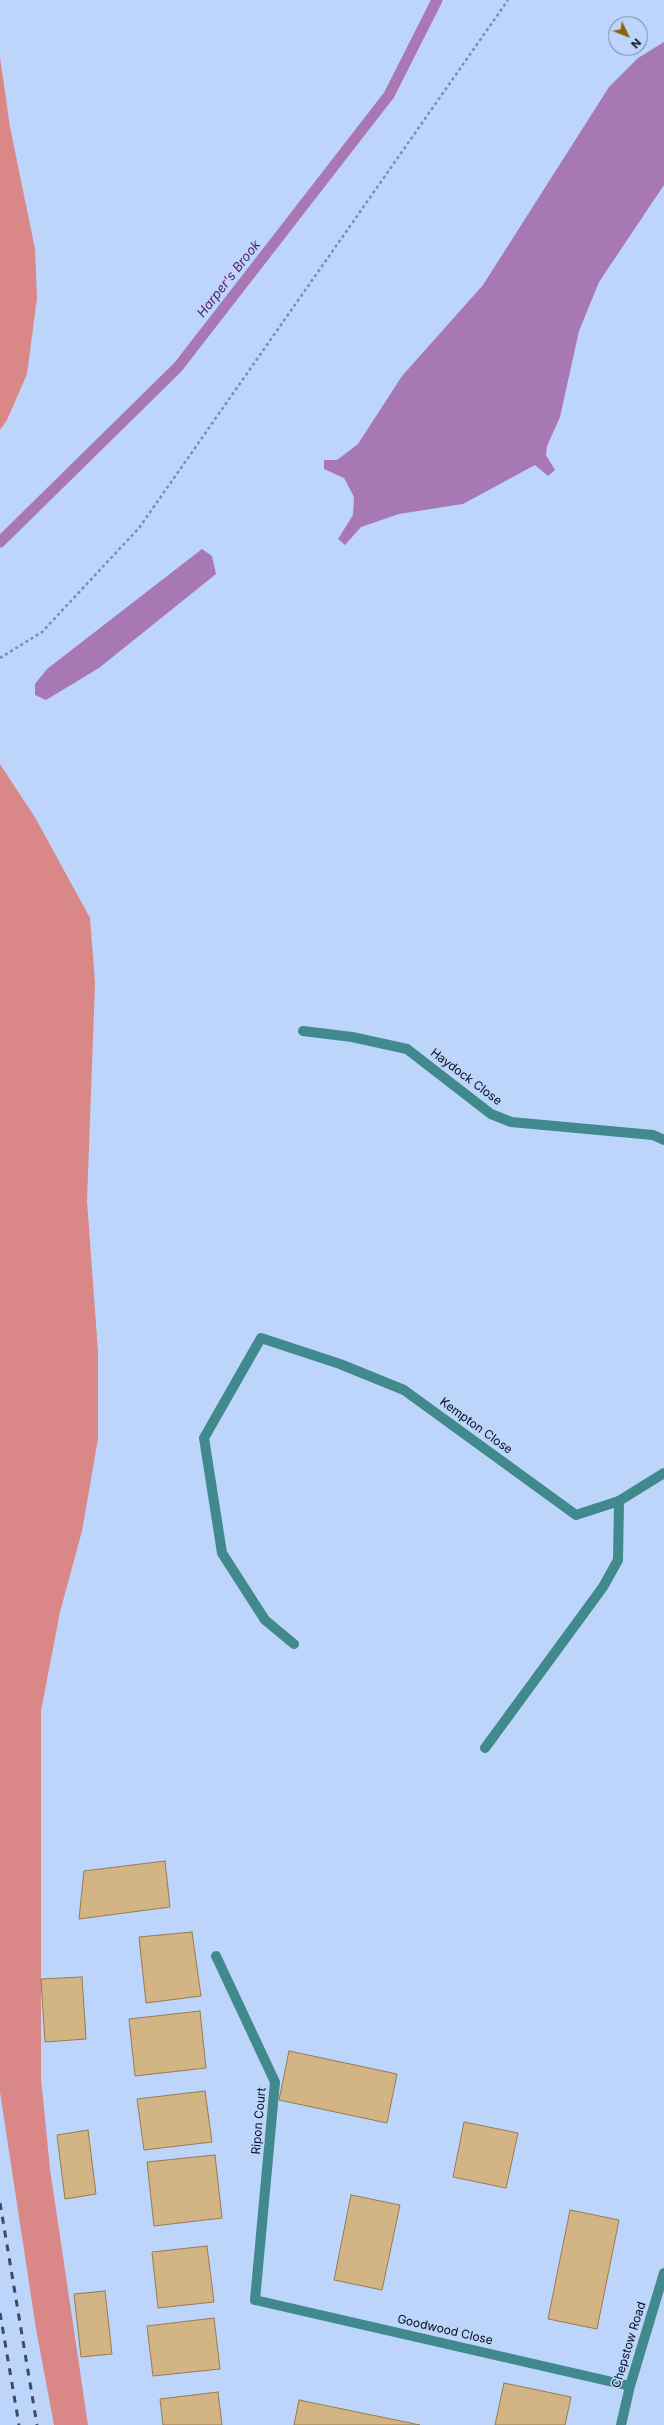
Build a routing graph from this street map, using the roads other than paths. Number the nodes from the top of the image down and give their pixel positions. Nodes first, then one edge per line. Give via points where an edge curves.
1 (303, 1031) dead end
2 (664, 1140) edge
3 (664, 1473) edge
4 (619, 1501) junction
5 (294, 1644) dead end
6 (485, 1748) dead end
7 (216, 1956) dead end
8 (664, 2273) edge
9 (255, 2300) joint
10 (630, 2386) junction
11 (620, 2425) edge

1 - 2 street, Haydock Close via 359,1038 407,1049 491,1114 511,1122 653,1135
3 - 4 street, Kempton Close
4 - 5 street, Kempton Close via 576,1515 404,1390 340,1364 261,1338 204,1438 222,1553 265,1620
4 - 6 street via 618,1560 603,1587
7 - 9 street, Ripon Court via 275,2082
8 - 10 street, Chepstow Road
9 - 10 street, Goodwood Close
10 - 11 street, Chepstow Road

